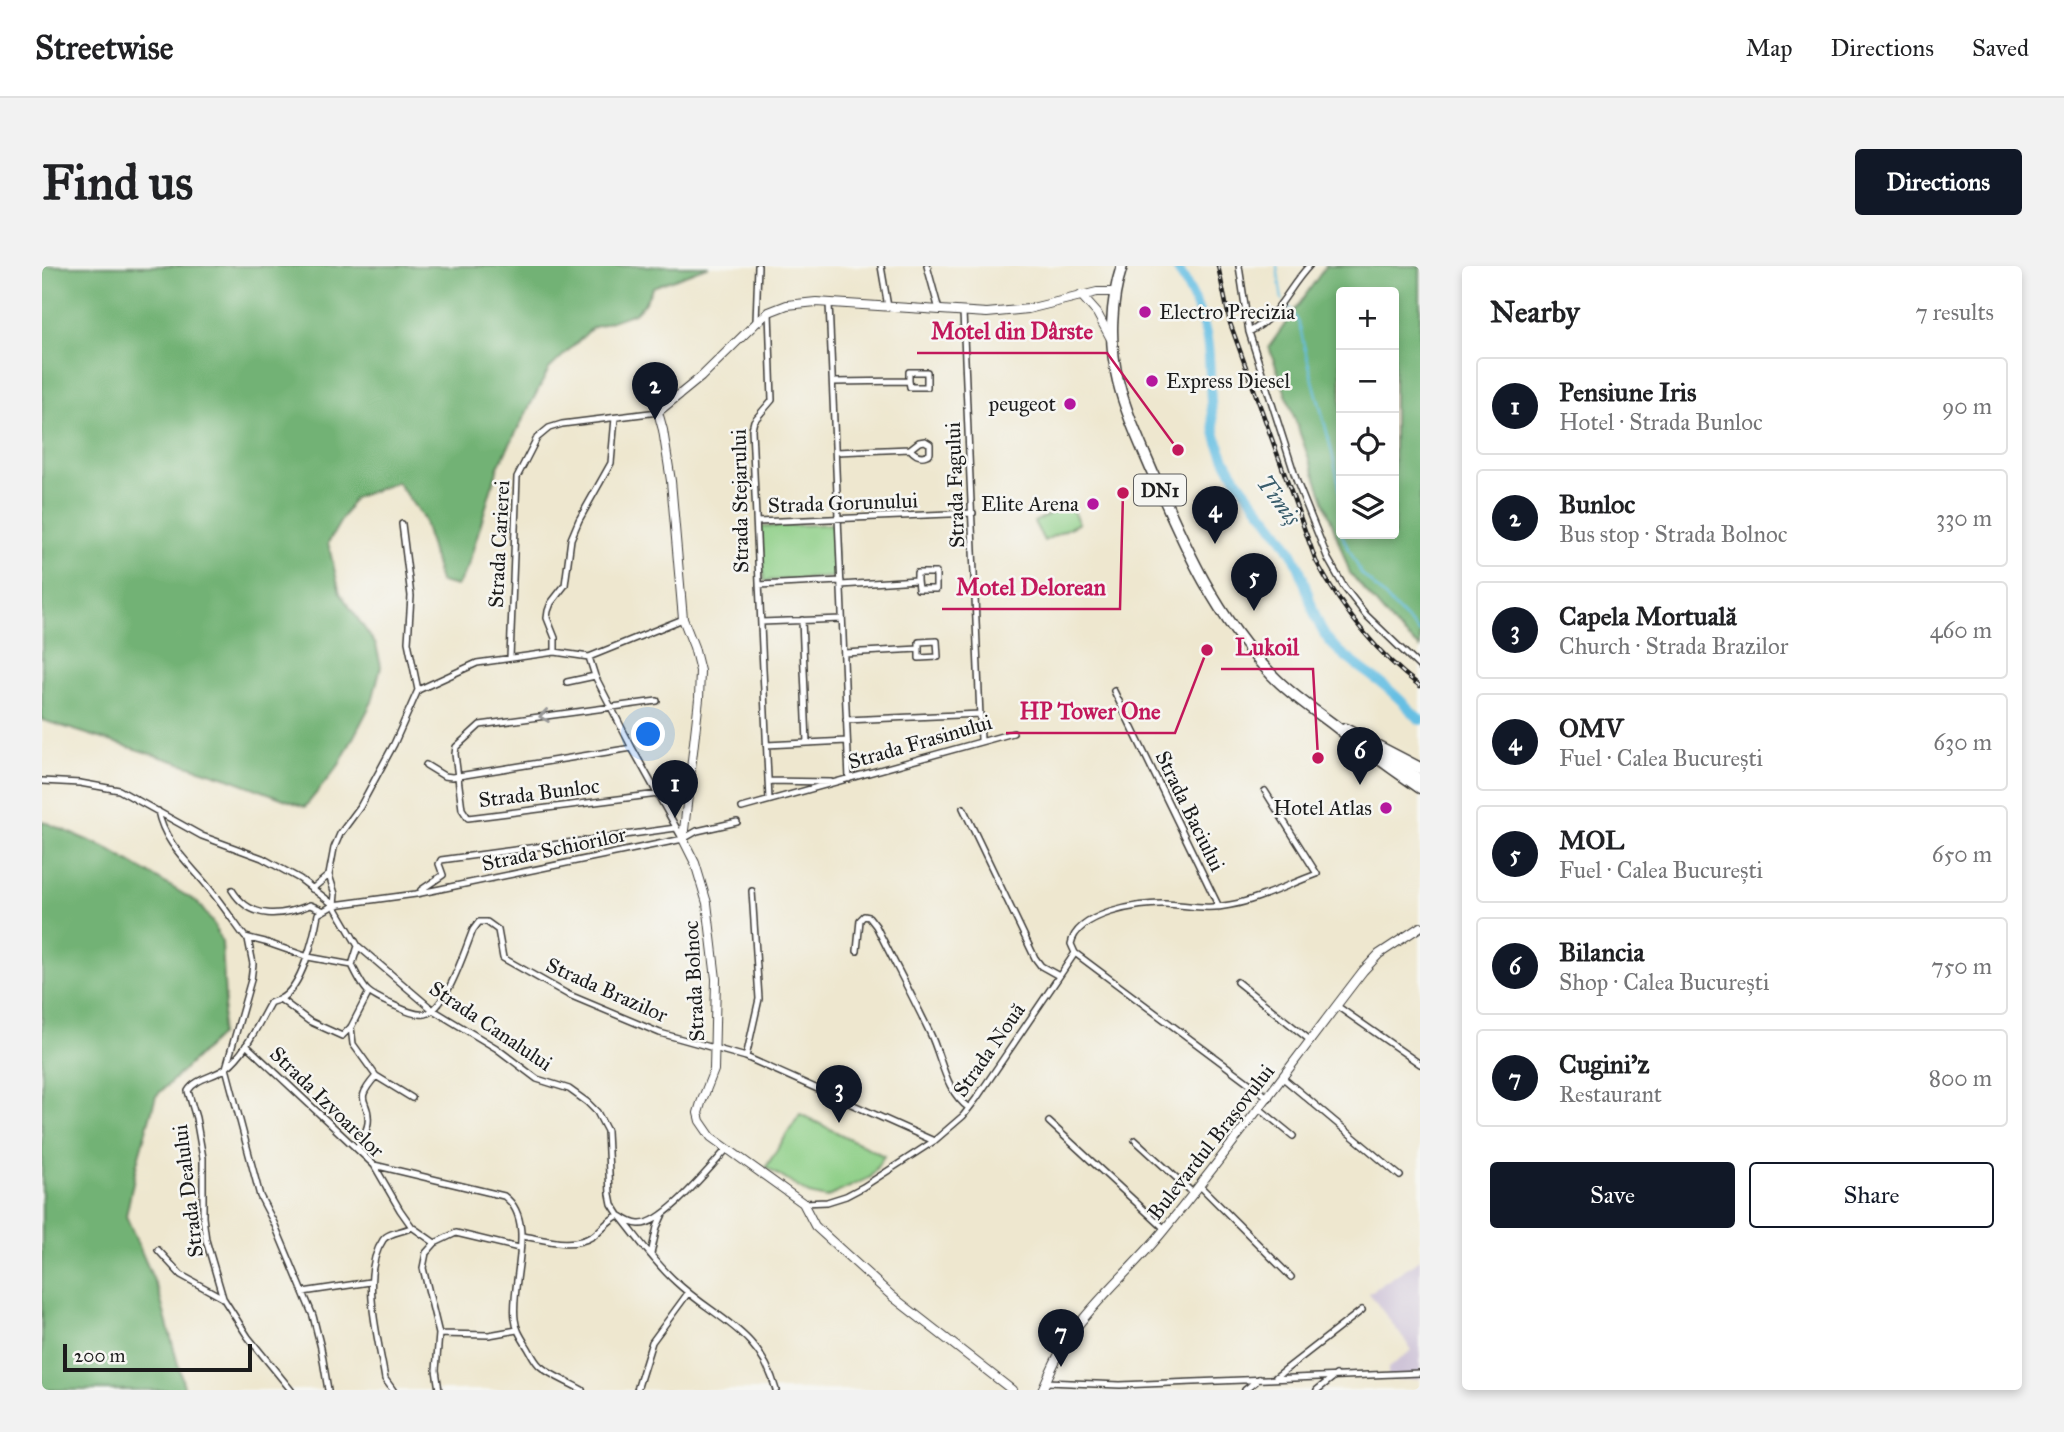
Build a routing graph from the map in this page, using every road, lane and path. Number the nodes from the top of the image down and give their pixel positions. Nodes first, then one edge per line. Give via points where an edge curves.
1 (758, 266) edge
2 (881, 266) edge
3 (927, 266) edge
4 (1122, 266) edge
5 (1239, 266) edge
6 (1309, 266) edge
7 (1115, 292) junction
8 (1081, 296) junction
9 (829, 302) junction
10 (888, 307) junction
11 (939, 311) junction
12 (769, 312) junction
13 (963, 313) junction
14 (755, 323) junction
15 (1249, 332) junction
16 (1113, 343) junction
17 (909, 381) dead end
18 (833, 382) junction
19 (658, 412) junction
20 (615, 418) junction
21 (909, 449) dead end
22 (836, 452) junction
23 (973, 513) junction
24 (839, 519) junction
25 (757, 522) junction
26 (402, 524) dead end
27 (917, 580) junction
28 (841, 583) junction
29 (759, 585) junction
30 (683, 619) junction
31 (842, 619) junction
32 (802, 620) junction
33 (761, 622) junction
34 (919, 649) junction
35 (555, 652) junction
36 (844, 653) junction
37 (589, 657) junction
38 (510, 658) junction
39 (1420, 667) edge
40 (595, 676) junction
41 (567, 682) dead end
42 (418, 690) junction
43 (1114, 691) dead end
44 (657, 701) dead end
45 (612, 708) junction
46 (980, 714) junction
47 (846, 720) junction
48 (1333, 724) junction
49 (1013, 733) dead end
50 (981, 740) junction
51 (847, 741) junction
52 (807, 743) junction
53 (766, 745) junction
54 (632, 748) junction
55 (426, 765) dead end
56 (1420, 768) edge
57 (457, 776) junction
58 (849, 779) junction
59 (1420, 779) edge
60 (42, 780) edge
61 (768, 781) junction
62 (836, 782) junction
63 (1420, 788) edge
64 (1265, 791) dead end
65 (658, 794) junction
66 (769, 800) junction
67 (742, 808) dead end
68 (963, 808) dead end
69 (158, 811) junction
70 (737, 822) dead end
71 (677, 828) junction
72 (683, 839) junction
73 (329, 875) junction
74 (312, 889) junction
75 (232, 890) dead end
76 (752, 891) dead end
77 (416, 894) junction
78 (334, 905) junction
79 (1219, 907) junction
80 (322, 910) junction
81 (1420, 927) edge
82 (248, 939) junction
83 (358, 946) junction
84 (857, 951) dead end
85 (1075, 953) junction
86 (308, 957) junction
87 (352, 965) junction
88 (1059, 976) junction
89 (1237, 982) dead end
90 (368, 993) junction
91 (280, 999) junction
92 (1337, 1006) junction
93 (433, 1010) junction
94 (351, 1027) junction
95 (1311, 1041) junction
96 (246, 1045) junction
97 (715, 1048) junction
98 (746, 1057) junction
99 (1420, 1064) edge
100 (226, 1068) junction
101 (376, 1076) junction
102 (1283, 1078) junction
103 (412, 1098) dead end
104 (1269, 1098) junction
105 (969, 1108) junction
106 (1261, 1109) junction
107 (1049, 1122) dead end
108 (1293, 1136) dead end
109 (1135, 1140) dead end
110 (934, 1141) junction
111 (358, 1149) junction
112 (727, 1149) junction
113 (374, 1165) junction
114 (1400, 1176) dead end
115 (1200, 1186) junction
116 (1194, 1194) junction
117 (803, 1203) junction
118 (663, 1214) junction
119 (618, 1215) junction
120 (412, 1227) junction
121 (1165, 1229) junction
122 (523, 1236) junction
123 (435, 1243) junction
124 (519, 1248) junction
125 (158, 1250) dead end
126 (651, 1254) junction
127 (1291, 1277) dead end
128 (370, 1282) junction
129 (303, 1292) junction
130 (688, 1293) junction
131 (223, 1298) junction
132 (1362, 1310) dead end
133 (517, 1330) junction
134 (439, 1334) junction
135 (1420, 1373) edge
136 (1336, 1375) junction
137 (1276, 1377) junction
138 (1259, 1379) junction
139 (1044, 1386) edge
140 (291, 1390) edge
141 (328, 1390) edge
142 (393, 1390) edge
143 (439, 1390) edge
144 (582, 1390) edge
145 (637, 1390) edge
146 (776, 1390) edge
147 (1012, 1390) edge
148 (1245, 1390) edge
149 (1317, 1390) edge

1 - 14 street
2 - 10 street
3 - 11 street
4 - 7 highway, DN1
5 - 15 street
6 - 15 street via 1271,318
7 - 8 street
7 - 16 highway, DN1
8 - 13 street via 1016,311
8 - 16 street via 1097,313
9 - 10 street
9 - 12 street via 794,303
9 - 18 street
10 - 11 street
11 - 13 street
12 - 14 street
12 - 25 street, Strada Stejarului via 772,400 752,424
13 - 23 street, Strada Fagului
14 - 19 street
15 - 39 street via 1297,482 1328,559 1366,615
16 - 48 highway, DN1 via 1128,412 1207,589 1284,688
17 - 18 street
18 - 22 street
19 - 20 street, Strada Carierei
19 - 30 street via 671,481
20 - 35 street via 611,463 579,520 571,539 565,585 548,611
20 - 38 street, Strada Carierei via 552,426 537,438 522,464 517,482
21 - 22 street
22 - 24 street
23 - 24 street, Strada Gorunului
23 - 46 street, Strada Fagului
24 - 25 street, Strada Gorunului
24 - 28 street
25 - 29 street, Strada Stejarului
26 - 42 street via 411,596 408,642
27 - 27 street via 917,573 936,573 936,589 918,589
27 - 28 street
28 - 29 street
28 - 31 street
29 - 33 street, Strada Stejarului
30 - 37 street
30 - 72 street via 700,671
31 - 32 street
31 - 36 street
32 - 33 street
32 - 52 street
33 - 53 street, Strada Stejarului
34 - 34 street via 919,642 937,641 938,657 919,658
34 - 36 street
35 - 37 street
35 - 38 street
36 - 47 street
37 - 40 street
38 - 42 street via 477,663
40 - 41 street
40 - 45 street
42 - 73 street via 360,807 340,834
43 - 79 street, Strada Baciului
44 - 45 street, Strada Bunloc
45 - 54 street
45 -> 57 street, Strada Bunloc via 480,725 456,747
46 - 47 street
46 - 50 street, Strada Fagului
47 - 51 street
48 - 56 highway
48 - 59 main road, DN1
48 - 63 highway, DN1
49 - 50 street, Strada Frasinului
50 - 58 street, Strada Frasinului
51 - 52 street
51 - 58 street
52 - 53 street
53 - 61 street, Strada Stejarului
54 - 57 street, Strada Bunloc
54 - 65 street
55 - 57 street via 444,776
57 - 65 street, Strada Bunloc via 462,809 468,818
58 - 62 street, Strada Frasinului
60 - 69 street via 120,790
61 - 62 street, Strada Frasinului
61 - 66 street, Strada Stejarului
62 - 66 street, Strada Frasinului
64 - 79 street, Strada Nouă via 1317,874
65 - 71 street
66 - 67 street, Strada Frasinului
68 - 88 street via 1035,958
69 - 74 street via 208,839 274,863
69 - 82 street via 173,849
70 - 72 street, Strada Schiorilor
71 - 72 street
71 - 77 street, Strada Schiorilor via 441,860 443,876
72 - 77 street, Strada Schiorilor
72 - 97 street, Strada Bolnoc via 707,903 716,979
73 - 74 street
73 - 78 street
74 - 78 street
75 - 80 street via 243,904 267,914 310,905
76 - 98 street via 759,999
77 - 78 street, Strada Schiorilor
78 - 80 street, Strada Schiorilor
78 - 83 street, Strada Canalului
79 - 85 street, Strada Nouă via 1144,905 1098,916 1076,930 1071,944
80 - 86 street
81 - 92 street, Bulevardul Brașovului via 1373,960
82 - 86 street
82 - 100 street via 251,980
83 - 87 street
83 - 93 street, Strada Canalului
84 - 105 street via 864,916 876,926 935,1044 946,1077
85 - 88 street, Strada Nouă
85 - 104 street
86 - 87 street
86 - 91 street
87 - 90 street
88 - 105 street, Strada Nouă
89 - 95 street
90 - 93 street via 404,1010 423,1014
90 - 94 street
91 - 94 street via 338,1035 346,1035
91 - 96 street via 270,1003
92 - 95 street, Bulevardul Brașovului
92 - 99 street
93 - 97 street, Strada Brazilor via 449,988 473,930 479,922 487,922 498,930 503,958 567,994 660,1033
93 - 119 street, Strada Canalului via 537,1079 569,1089 597,1112 607,1131 610,1194
94 - 101 street via 353,1044
95 - 102 street, Bulevardul Brașovului
96 - 100 street
96 - 111 street, Strada Izvoarelor
97 - 98 street, Strada Brazilor
97 - 112 street, Strada Bolnoc via 712,1080 698,1113 702,1127
98 - 110 street, Strada Brazilor
100 - 129 street via 260,1196
100 - 131 street, Strada Dealului via 188,1091 203,1158 206,1240
101 - 103 street
101 - 111 street via 362,1096 368,1122
102 - 104 street, Bulevardul Brașovului
102 - 114 street
104 - 106 street, Bulevardul Brașovului
105 - 110 street, Strada Nouă
106 - 108 street
106 - 115 street, Bulevardul Brașovului
107 - 121 street
109 - 116 street
110 - 117 street, Strada Nouă via 846,1196
111 - 113 street, Strada Izvoarelor
112 - 117 street, Strada Bolnoc
112 - 118 street
113 - 120 street, Strada Izvoarelor
113 - 122 street via 504,1196 520,1219
115 - 116 street, Bulevardul Brașovului
115 - 127 street
116 - 121 street, Bulevardul Brașovului
117 - 147 street, Strada Bolnoc via 815,1226 893,1297
118 - 119 street via 640,1224
118 - 126 street
119 - 122 street via 574,1244
119 - 126 street, Strada Canalului
120 - 123 street, Strada Izvoarelor
120 - 128 street via 383,1240
121 - 139 street, Bulevardul Brașovului via 1073,1332
122 - 124 street
123 - 124 street via 456,1233
123 - 134 street via 426,1253 424,1268
124 - 133 street
125 - 131 street via 181,1275
126 - 130 street, Strada Canalului
128 - 129 street
128 - 142 street via 385,1379
129 - 141 street via 321,1348
130 - 145 street via 652,1342
130 - 146 street, Strada Canalului via 746,1336 770,1370
131 - 140 street, Strada Dealului
132 - 137 street
133 - 134 street via 489,1335
133 - 144 street via 539,1365
134 - 143 street
135 - 136 street
136 - 137 street
136 - 149 street
137 - 138 street
138 - 139 street
138 - 148 street

